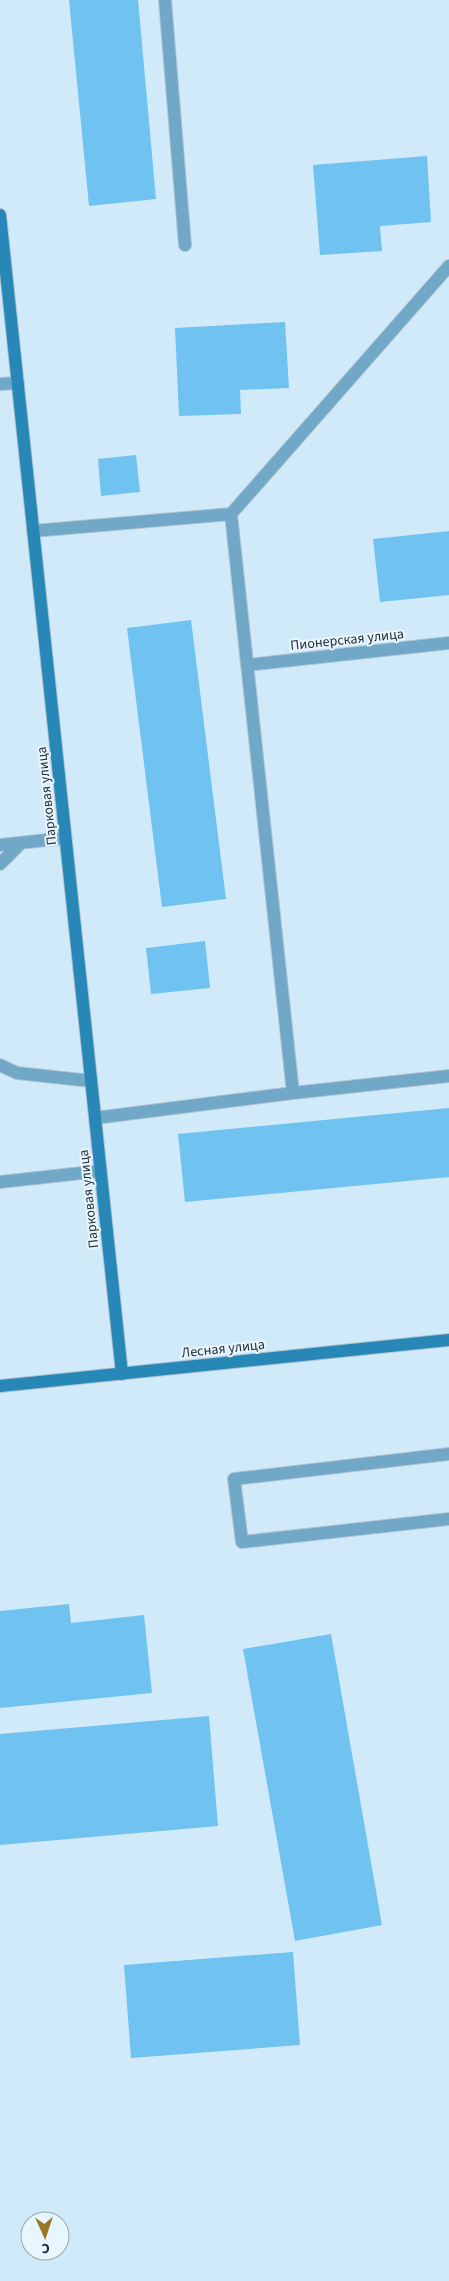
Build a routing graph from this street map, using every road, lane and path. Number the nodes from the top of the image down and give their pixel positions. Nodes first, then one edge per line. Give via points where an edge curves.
1 (165, 0) edge
2 (0, 215) edge
3 (185, 245) dead end
4 (449, 266) edge
5 (18, 382) junction
6 (0, 384) edge
7 (231, 514) junction
8 (33, 531) junction
9 (449, 643) edge
10 (248, 665) junction
11 (65, 838) junction
12 (21, 843) junction
13 (0, 845) edge
14 (0, 864) edge
15 (0, 1065) edge
16 (449, 1076) edge
17 (91, 1081) junction
18 (294, 1093) junction
19 (95, 1118) junction
20 (100, 1171) junction
21 (0, 1182) edge
22 (449, 1340) edge
23 (122, 1374) junction
24 (0, 1386) edge
25 (449, 1454) edge
26 (449, 1520) edge

1 - 3 street
2 - 5 street, Парковая улица
4 - 7 street
5 - 6 street
5 - 8 street, Парковая улица
7 - 8 street
7 - 10 street
8 - 11 street, Парковая улица
9 - 10 street, Пионерская улица
10 - 18 street
11 - 12 street
11 - 17 street, Парковая улица
12 - 13 street
12 - 14 street
15 - 17 street via 17,1072
16 - 18 street
17 - 19 street, Парковая улица
18 - 19 street
19 - 20 street, Парковая улица
20 - 21 street
20 - 23 street, Парковая улица
22 - 23 street, Лесная улица
23 - 24 street, Лесная улица
25 - 26 street via 234,1479 242,1542

